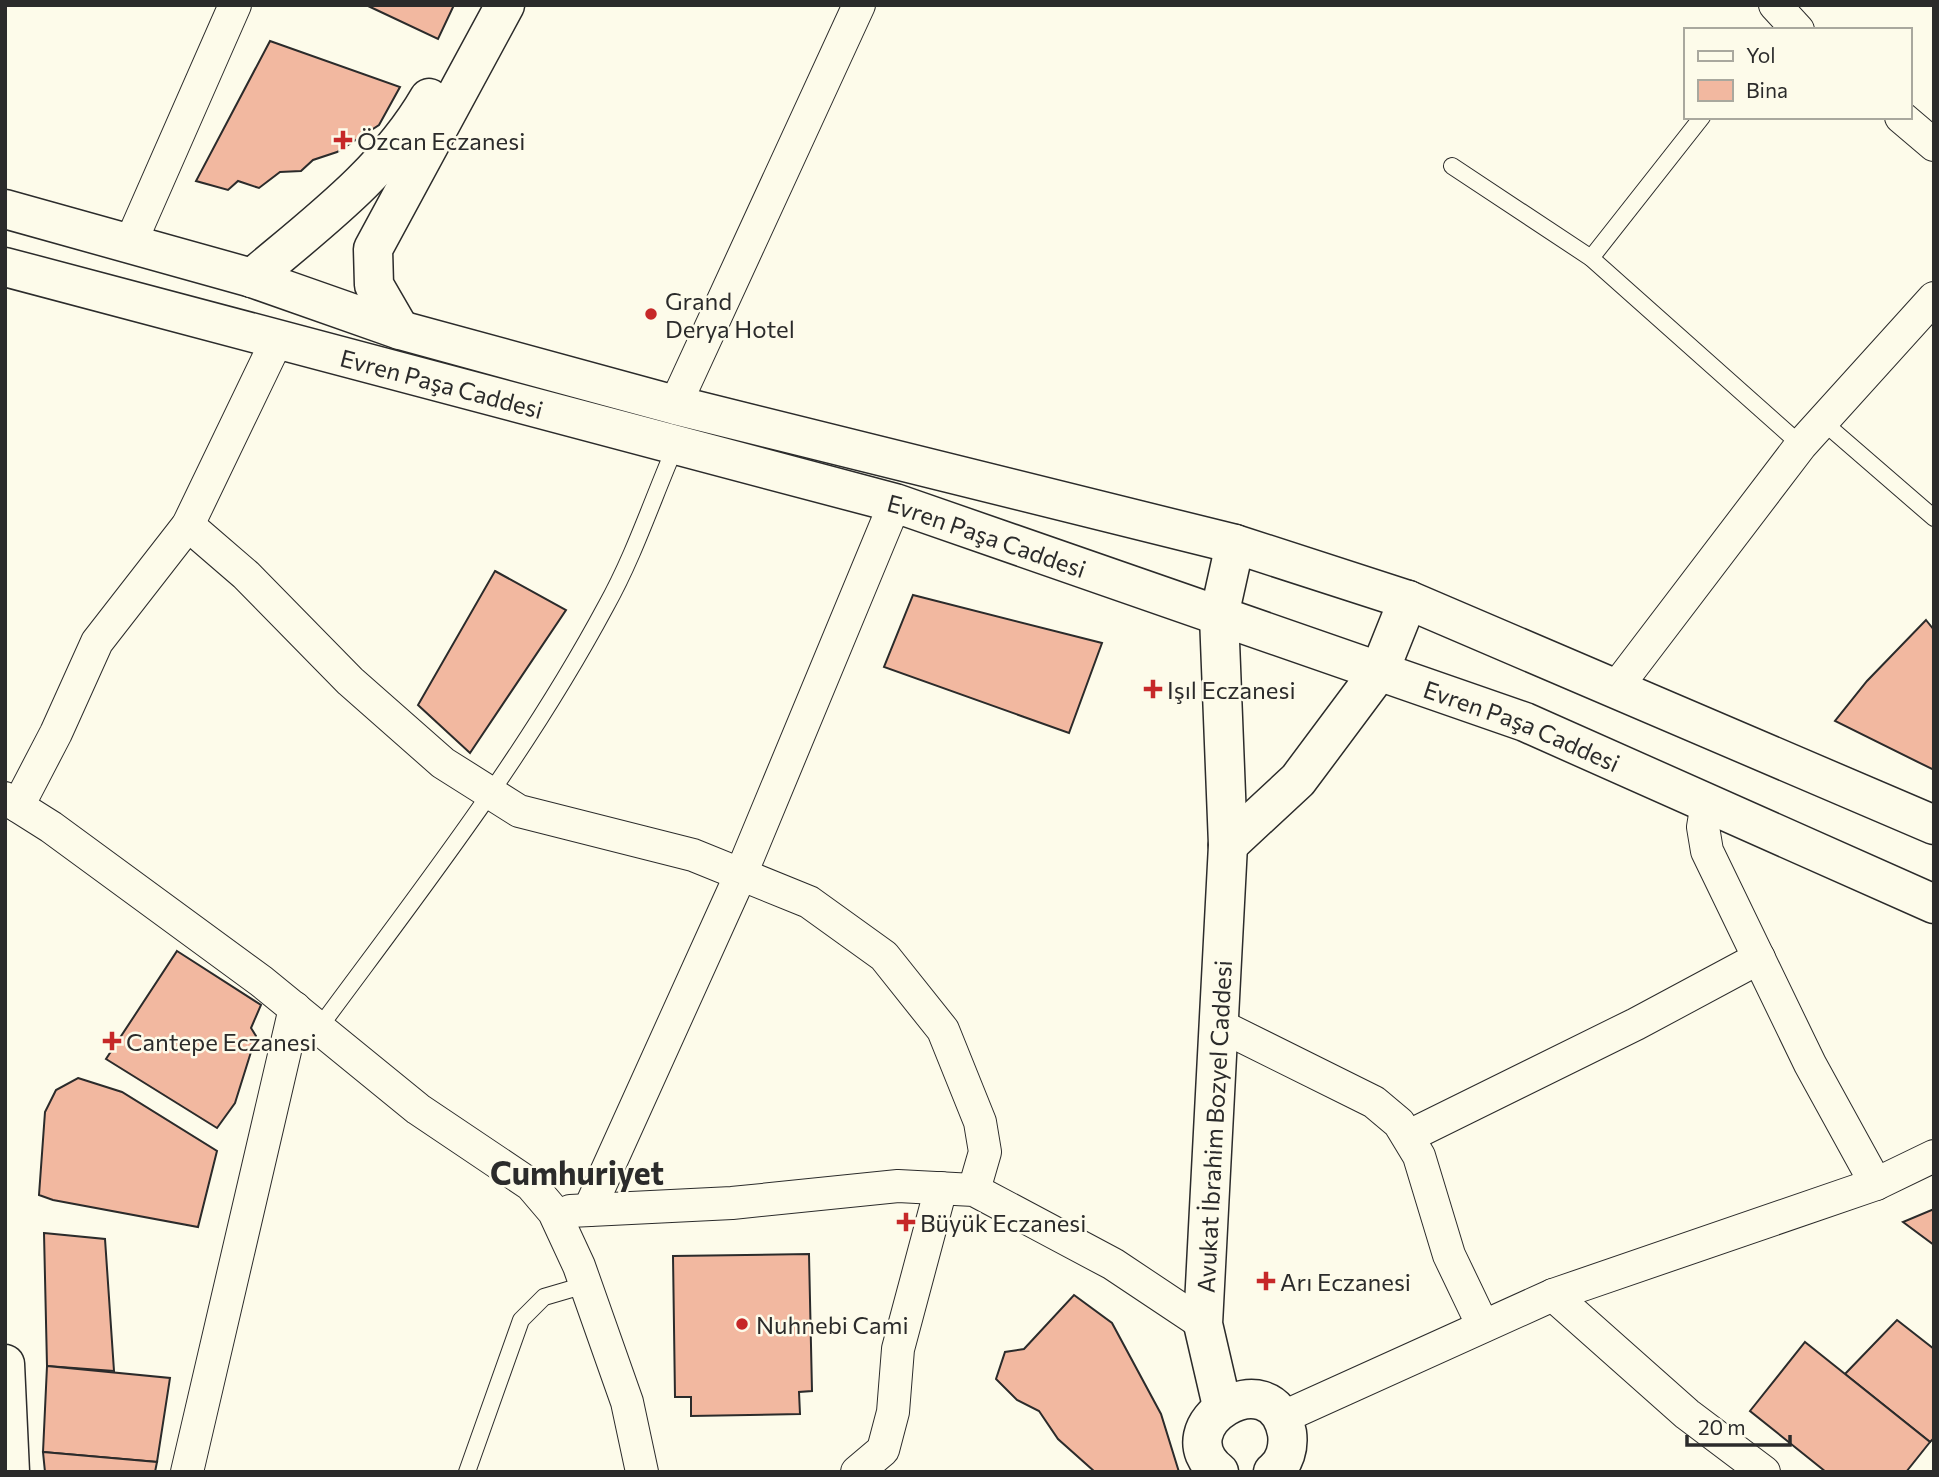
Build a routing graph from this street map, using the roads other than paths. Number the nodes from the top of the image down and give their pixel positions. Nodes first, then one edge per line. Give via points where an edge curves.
1 (236, 5) edge
2 (482, 5) edge
3 (505, 5) edge
4 (859, 5) edge
5 (1700, 119) edge
6 (1903, 119) edge
7 (1934, 145) edge
8 (1452, 166) dead end
9 (5, 209) edge
10 (130, 244) junction
11 (1591, 258) junction
12 (5, 267) edge
13 (252, 278) junction
14 (1934, 298) edge
15 (400, 330) junction
16 (277, 340) junction
17 (675, 405) junction
18 (1822, 421) junction
19 (676, 445) junction
20 (1801, 445) junction
21 (895, 503) junction
22 (1934, 518) edge
23 (188, 525) junction
24 (1235, 544) junction
25 (1408, 600) junction
26 (1219, 617) junction
27 (1380, 670) junction
28 (1616, 688) junction
29 (492, 793) junction
30 (11, 802) edge
31 (1707, 803) junction
32 (1934, 825) edge
33 (1228, 845) junction
34 (741, 874) junction
35 (1934, 904) edge
36 (1759, 958) junction
37 (295, 1008) junction
38 (1219, 1025) junction
39 (319, 1028) junction
40 (1409, 1136) junction
41 (1934, 1156) edge
42 (1877, 1184) junction
43 (941, 1188) junction
44 (974, 1190) junction
45 (589, 1210) junction
46 (554, 1212) junction
47 (585, 1284) junction
48 (1553, 1295) junction
49 (1203, 1324) junction
50 (1483, 1326) junction
51 (5, 1364) edge
52 (1222, 1406) junction
53 (1281, 1418) junction
54 (1286, 1467) edge
55 (10, 1472) edge
56 (187, 1472) edge
57 (467, 1472) edge
58 (642, 1472) edge
59 (858, 1472) edge
60 (1219, 1472) edge
61 (1764, 1472) edge

1 - 10 street
2 - 13 main road via 408,133 355,192
3 - 15 main road via 373,249 374,285
4 - 17 street
5 - 11 lane
6 - 7 street
8 - 11 lane
9 - 10 main road, Evren Paşa Caddesi
10 - 13 main road, Evren Paşa Caddesi
11 - 20 lane
12 - 16 main road, Evren Paşa Caddesi
13 - 15 main road, Evren Paşa Caddesi
14 - 18 street
15 - 17 main road, Evren Paşa Caddesi
16 - 19 main road, Evren Paşa Caddesi
16 - 23 street
17 - 24 main road, Evren Paşa Caddesi
18 - 20 street
18 - 22 lane
19 - 21 main road, Evren Paşa Caddesi
19 - 29 lane via 607,604 546,711
20 - 28 street
21 - 26 main road, Evren Paşa Caddesi
21 - 34 street
23 - 29 street via 443,763
23 - 30 street via 97,642 56,733
24 - 25 main road, Evren Paşa Caddesi
24 - 26 main road, Avukat İbrahim Bozyel Caddesi
25 - 27 main road
25 - 28 main road, Evren Paşa Caddesi
26 - 27 main road, Evren Paşa Caddesi
26 - 33 main road, Avukat İbrahim Bozyel Caddesi
27 - 31 main road, Evren Paşa Caddesi via 1525,722
27 - 33 main road via 1298,780
28 - 32 main road, Evren Paşa Caddesi
29 - 34 street via 519,811 693,855
29 - 39 lane
30 - 37 street
31 - 35 main road, Evren Paşa Caddesi
31 - 36 street via 1703,827 1707,851
33 - 38 main road, Avukat İbrahim Bozyel Caddesi
34 - 44 street via 809,902 884,956 943,1030 980,1122 985,1152
34 - 45 street
36 - 40 street
36 - 42 street via 1810,1064
37 - 39 street
37 - 56 street
38 - 40 street via 1374,1101
38 - 49 main road, Avukat İbrahim Bozyel Caddesi
39 - 46 street via 418,1109 531,1185
40 - 50 street via 1427,1178 1448,1255
41 - 42 street
42 - 48 street
43 - 44 street
43 - 45 street via 898,1186 732,1203
43 - 59 street via 898,1349 893,1412 883,1450
44 - 49 street via 1113,1265
45 - 46 street
46 - 47 street
47 - 57 lane via 544,1297 521,1320
47 - 58 street via 627,1402
48 - 50 street
48 - 61 street via 1687,1414
49 - 52 main road, Avukat İbrahim Bozyel Caddesi
50 - 53 street
51 - 55 main road
52 - 53 main road via 1248,1399 1272,1408
52 - 60 main road via 1204,1436 1206,1454
53 - 54 main road via 1288,1443

